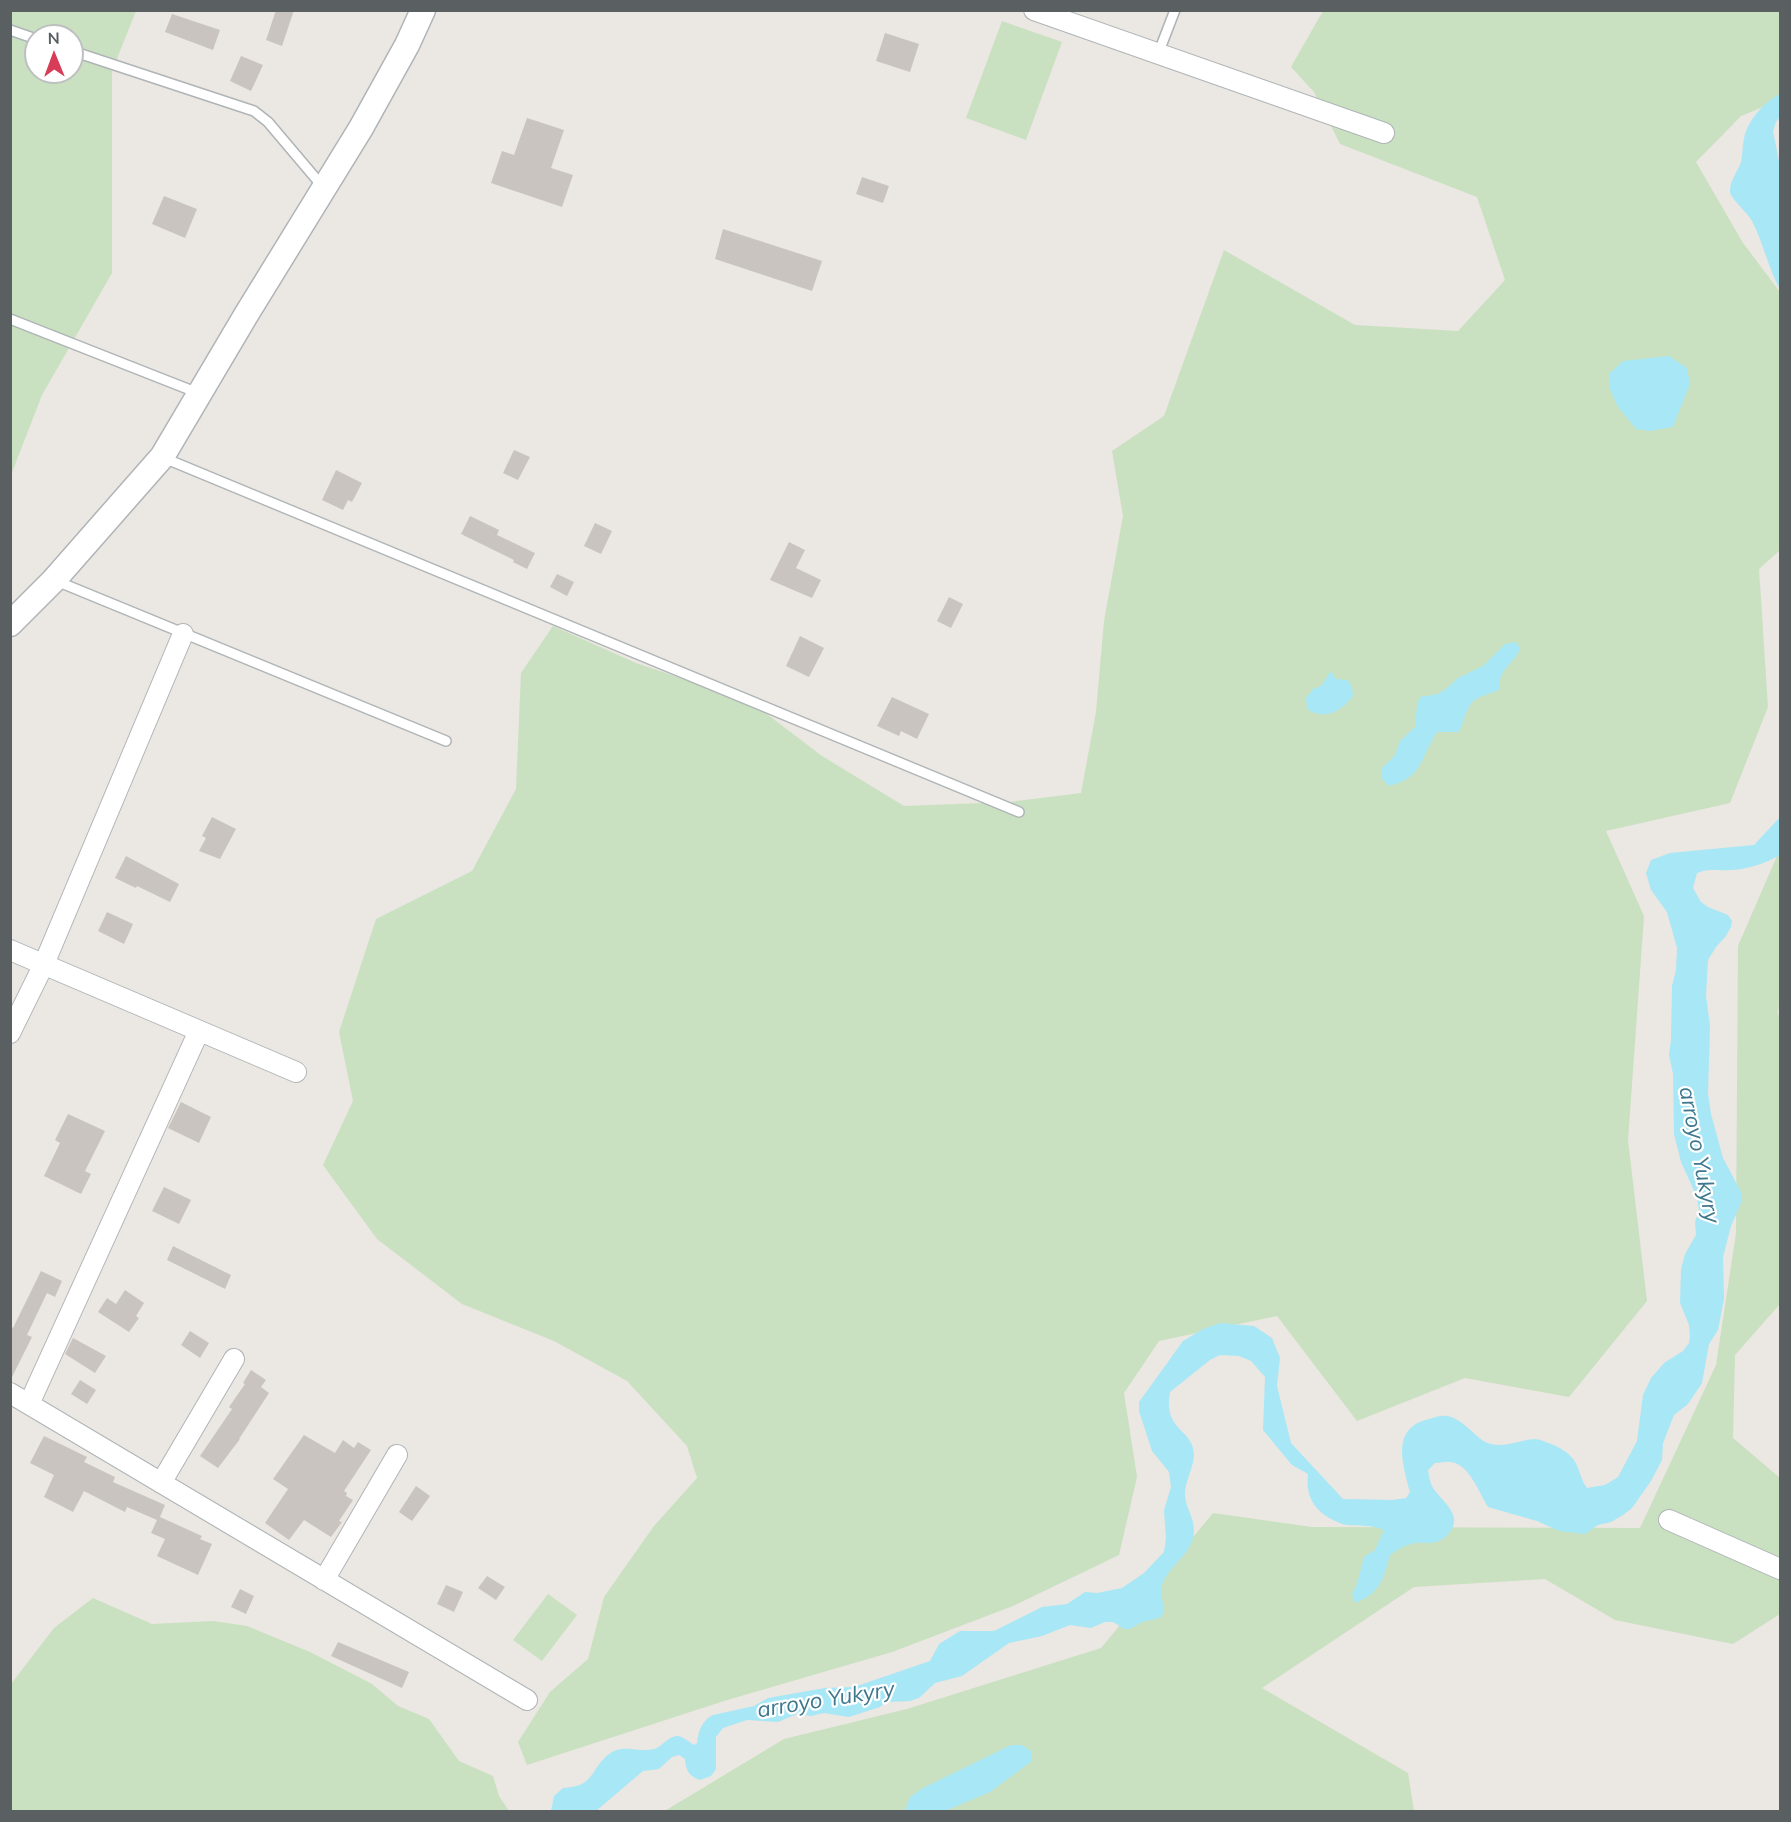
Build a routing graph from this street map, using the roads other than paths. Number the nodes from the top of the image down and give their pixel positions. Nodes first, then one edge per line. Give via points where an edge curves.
1 (423, 10) edge
2 (1034, 10) edge
3 (1174, 10) edge
4 (1158, 54) junction
5 (84, 55) edge
6 (1384, 132) dead end
7 (324, 188) junction
8 (10, 319) edge
9 (200, 394) junction
10 (162, 458) junction
11 (54, 580) junction
12 (10, 624) edge
13 (183, 634) junction
14 (447, 741) dead end
15 (1019, 812) dead end
16 (10, 950) edge
17 (44, 964) junction
18 (199, 1031) junction
19 (10, 1033) edge
20 (296, 1072) dead end
21 (234, 1359) dead end
22 (10, 1393) edge
23 (29, 1404) junction
24 (397, 1455) dead end
25 (161, 1483) junction
26 (1669, 1520) dead end
27 (1780, 1569) edge
28 (324, 1580) junction
29 (527, 1700) dead end

1 - 7 street via 361,128
2 - 4 street
3 - 4 lane
4 - 6 street
5 - 7 lane via 254,111
7 - 9 street
8 - 9 lane
9 - 10 street
10 - 11 street
10 - 15 lane
11 - 12 street
11 - 13 lane
13 - 14 lane
13 - 17 street
16 - 17 street
17 - 18 street
17 - 19 street
18 - 20 street
18 - 23 street
21 - 25 street
22 - 23 street
23 - 25 street
24 - 28 street
25 - 28 street
26 - 27 street
28 - 29 street

